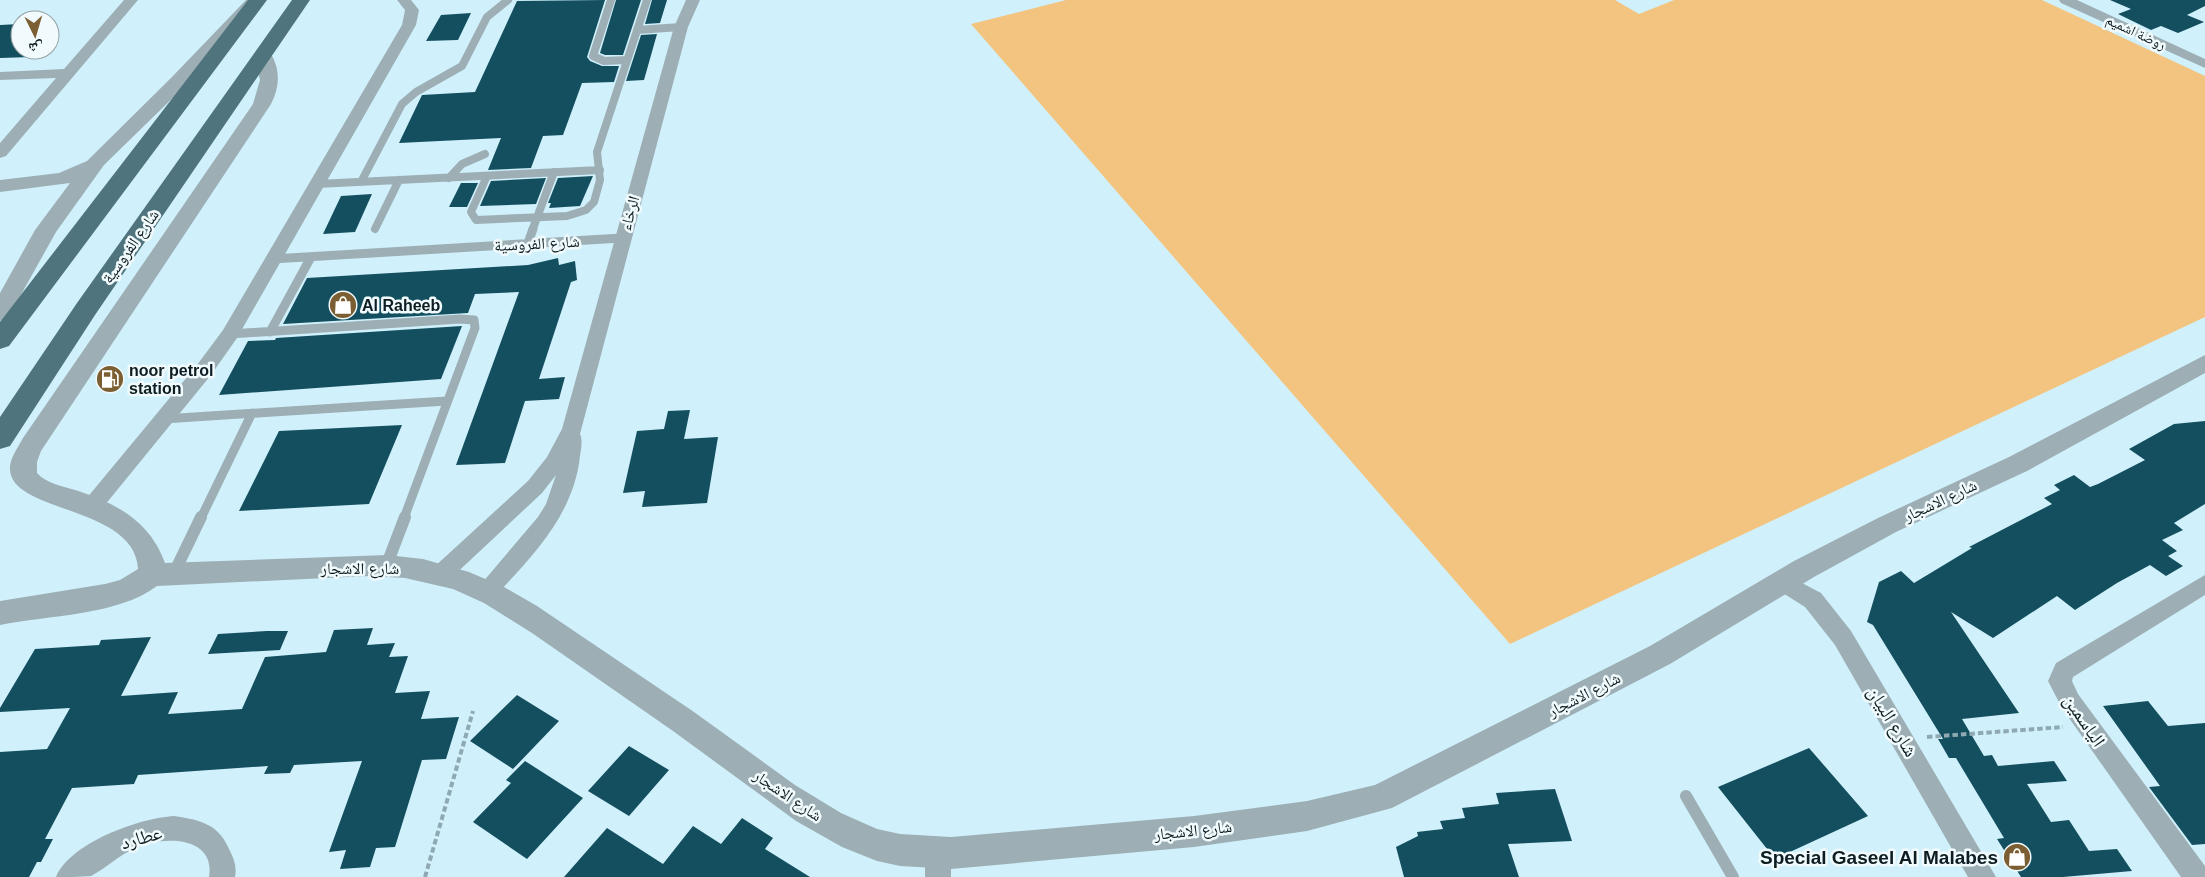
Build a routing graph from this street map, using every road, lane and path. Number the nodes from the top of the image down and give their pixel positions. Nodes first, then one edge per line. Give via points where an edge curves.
1 (131, 0) edge
2 (256, 0) edge
3 (300, 0) edge
4 (404, 0) edge
5 (508, 0) edge
6 (611, 0) edge
7 (647, 0) edge
8 (693, 0) edge
9 (2066, 0) edge
10 (681, 27) junction
11 (637, 30) junction
12 (263, 55) junction
13 (627, 60) junction
14 (2205, 64) edge
15 (67, 73) junction
16 (0, 76) edge
17 (0, 153) edge
18 (485, 154) dead end
19 (98, 161) junction
20 (600, 170) junction
21 (554, 172) junction
22 (487, 176) junction
23 (449, 178) junction
24 (399, 180) junction
25 (360, 182) junction
26 (36, 183) junction
27 (317, 184) junction
28 (0, 186) edge
29 (60, 211) junction
30 (538, 217) junction
31 (375, 229) dead end
32 (622, 238) junction
33 (528, 244) junction
34 (311, 257) junction
35 (272, 259) junction
36 (0, 313) edge
37 (270, 332) junction
38 (230, 334) junction
39 (0, 340) edge
40 (2205, 362) edge
41 (447, 401) junction
42 (252, 413) junction
43 (162, 419) junction
44 (572, 429) junction
45 (0, 439) edge
46 (92, 505) junction
47 (387, 564) junction
48 (163, 574) junction
49 (441, 574) junction
50 (1783, 582) junction
51 (2205, 584) edge
52 (487, 590) junction
53 (0, 613) edge
54 (473, 711) dead end
55 (2088, 726) junction
56 (1904, 739) junction
57 (1686, 796) dead end
58 (938, 865) edge
59 (69, 877) edge
60 (222, 877) edge
61 (425, 877) edge
62 (1732, 877) edge
63 (1983, 877) edge
64 (2197, 877) edge

1 - 15 street
2 - 19 street
2 - 39 highway
3 - 12 highway, شارع الفروسية
4 - 27 street via 412,10 409,25
5 - 25 lane via 490,13 462,66 416,92 402,104
6 - 13 lane via 593,56 604,61
7 - 11 lane
8 - 10 street, الرخاء
9 - 14 street, روضة اشميم
10 - 11 lane
10 - 32 street, الرخاء
11 - 13 lane
12 - 45 highway, شارع الفروسية via 86,309
12 - 46 street, شارع الفروسية via 270,85 262,104 32,445 22,471 28,481 42,490
13 - 20 lane via 597,152
15 - 16 street
15 - 17 street
18 - 23 lane via 462,164
19 - 26 street via 70,177
19 - 29 street
20 - 21 lane
20 - 30 lane via 600,185 594,202 586,210 567,216
21 - 22 lane
21 - 30 lane
22 - 23 lane
22 - 30 lane via 471,212 473,218
23 - 24 lane
24 - 25 lane
24 - 31 lane
25 - 27 lane
26 - 28 street
26 - 29 street via 65,191
27 - 35 street
29 - 36 street via 39,240
30 - 33 lane
32 - 33 lane, شارع الفروسية
32 - 44 street, الرخاء
33 - 34 lane, شارع الفروسية
34 - 35 lane, شارع الفروسية
34 - 37 lane
35 - 38 street
37 - 38 lane
37 - 41 lane via 474,320 475,328
38 - 43 street
40 - 50 street, شارع الاشجار via 2018,464 1886,525
41 - 42 lane
41 - 47 lane
42 - 43 lane
42 - 48 lane
43 - 46 street
44 - 49 street, الرخاء via 556,462 535,487
44 - 52 street, الرخاء via 571,463 549,520
46 - 48 street via 134,532 153,567
47 - 48 street, شارع الاشجار
47 - 49 street, شارع الاشجار
48 - 53 street, شارع الاشجار via 119,591
49 - 52 street, شارع الاشجار
50 - 56 street, شارع البيان via 1812,600 1843,638
50 - 58 street, شارع الاشجار via 1660,655 1381,798 1304,817 1230,827 987,850
51 - 55 street, الياسمين via 2064,670 2060,682
52 - 58 street, شارع الاشجار via 639,690 809,811 878,846 911,852
54 - 61 path
55 - 56 path
55 - 64 street, الياسمين
56 - 63 street, شارع البيان
57 - 62 lane
59 - 60 street, عطارد via 112,845 136,834 159,828 180,828 198,833 212,842 220,856

